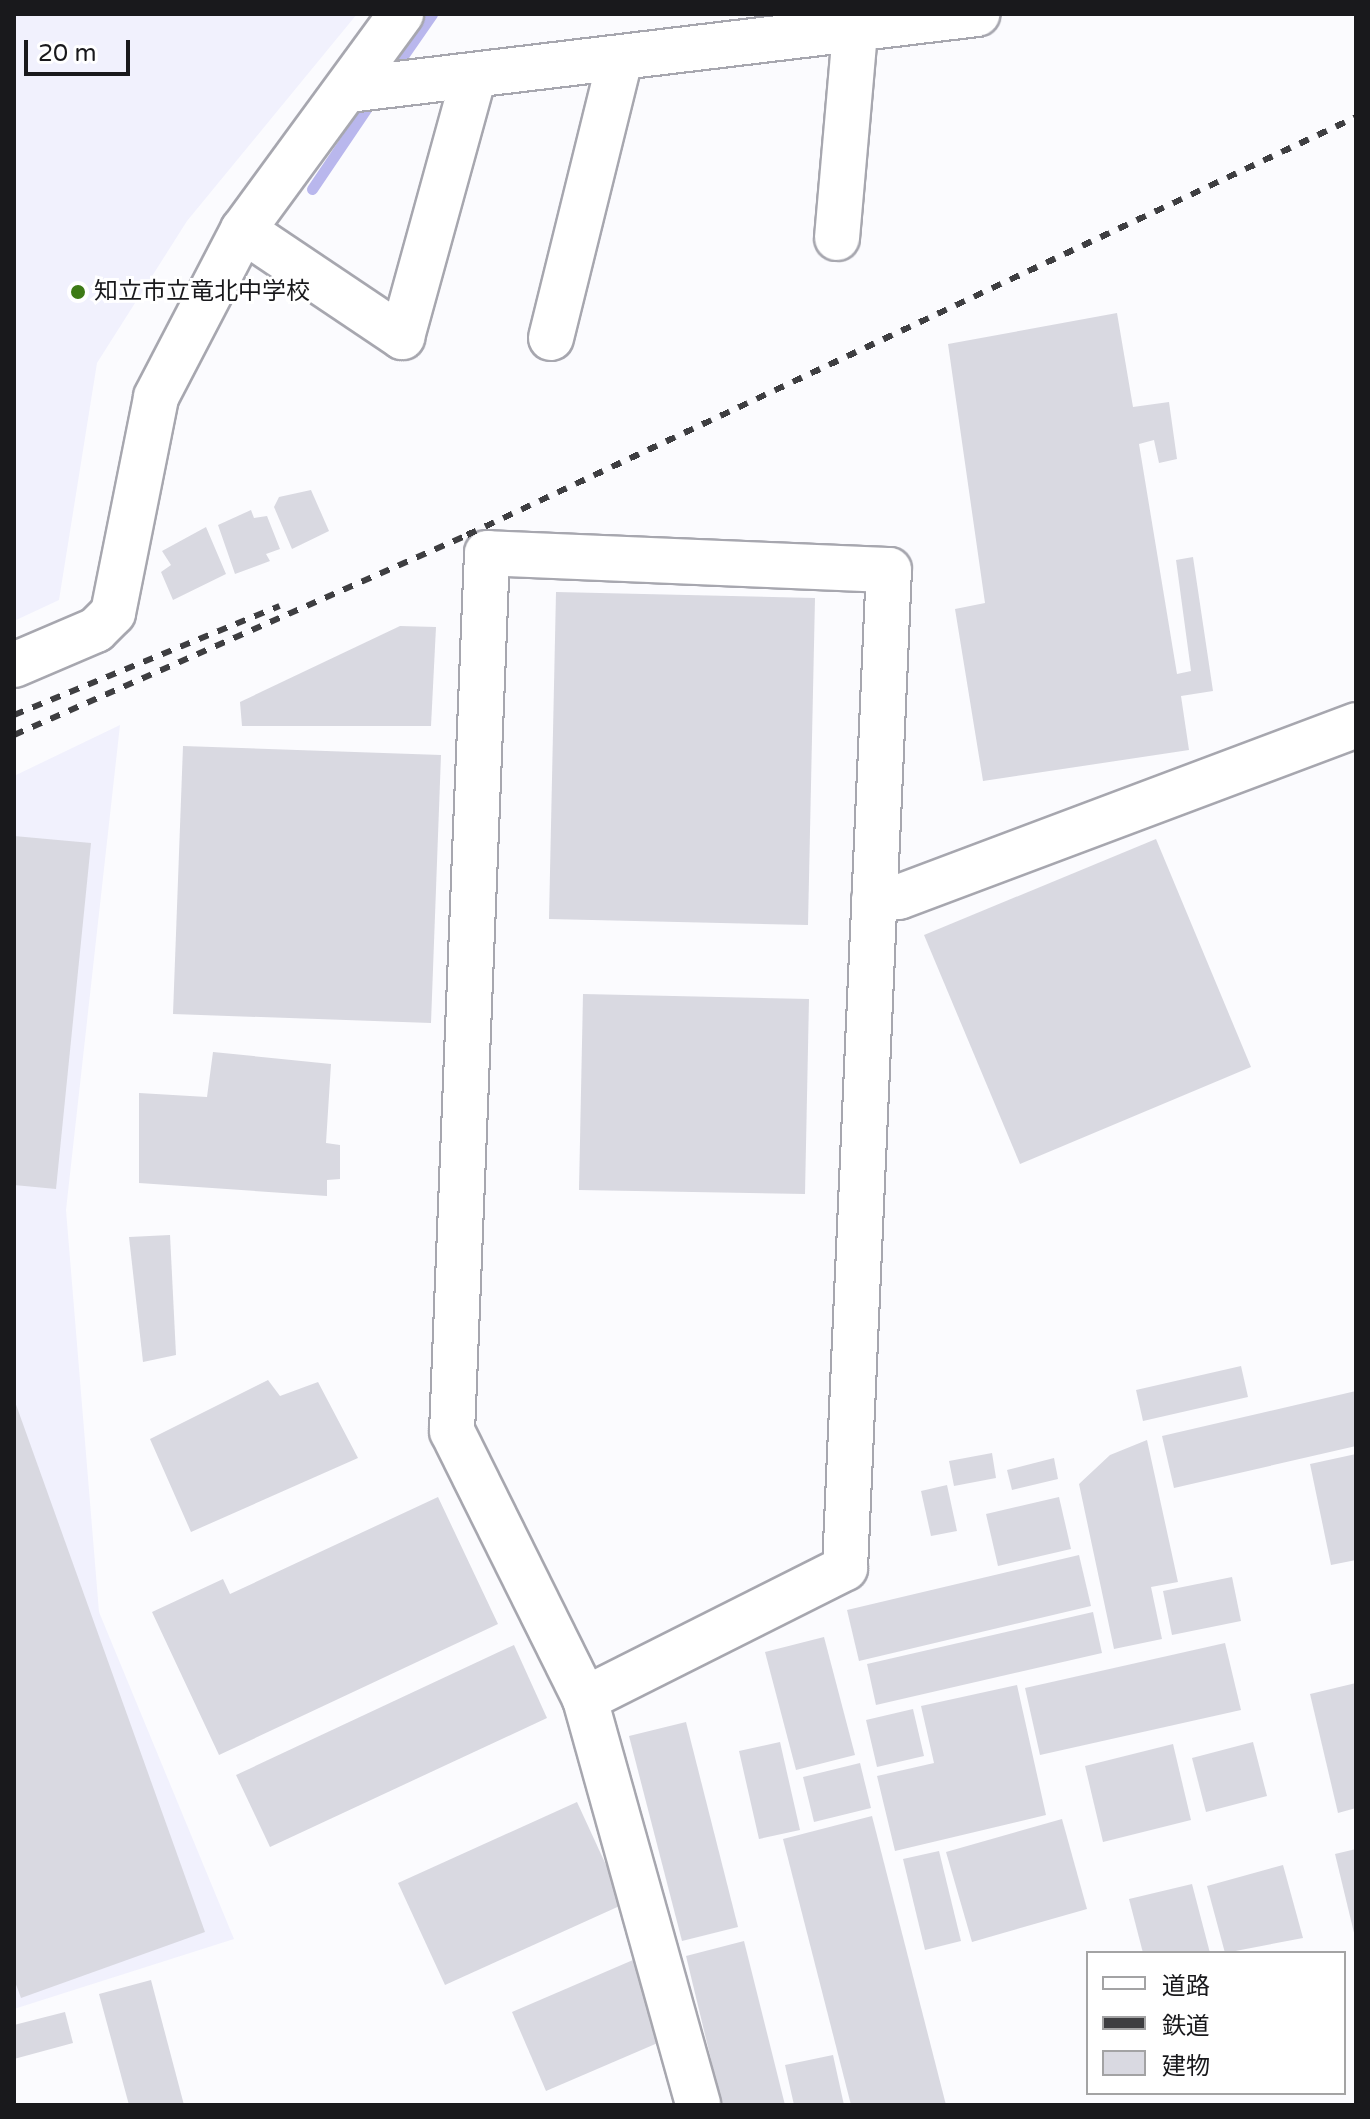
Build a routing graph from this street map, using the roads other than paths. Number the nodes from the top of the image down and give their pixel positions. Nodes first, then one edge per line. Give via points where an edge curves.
1 (401, 14) edge
2 (964, 16) edge
3 (855, 31) junction
4 (620, 60) junction
5 (474, 76) junction
6 (348, 90) junction
7 (243, 230) junction
8 (837, 238) dead end
9 (551, 338) dead end
10 (14, 665) edge
11 (1356, 725) edge
12 (874, 899) junction
13 (585, 1699) junction
14 (698, 2105) edge

1 - 6 street
2 - 3 street
3 - 4 street
3 - 8 street
4 - 5 street
4 - 9 street
5 - 6 street
5 - 7 street via 402,337
6 - 7 street
7 - 10 street via 156,397 113,613 96,630
11 - 12 street via 899,897
12 - 13 street via 845,1568
12 - 13 street via 889,570 487,553 452,1431
13 - 14 street

